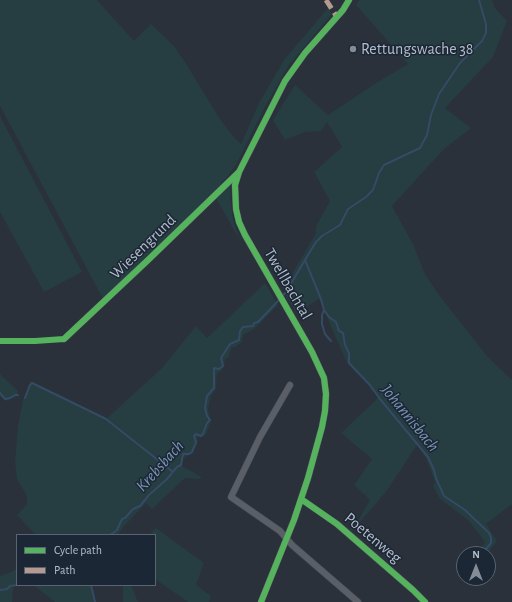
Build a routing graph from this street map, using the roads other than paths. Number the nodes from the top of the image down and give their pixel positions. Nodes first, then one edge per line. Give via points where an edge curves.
1 (349, 0) edge
2 (239, 172) junction
3 (64, 339) dead end
4 (290, 384) dead end
5 (302, 499) junction
6 (287, 538) junction
7 (261, 602) edge
8 (358, 602) edge
9 (425, 602) edge

1 - 2 street, Twellbachtal via 301,57 285,81
2 - 3 street, Wiesengrund
2 - 5 street, Twellbachtal via 235,185 239,222 324,378 325,411
4 - 6 street via 260,437 231,497
5 - 6 street, Twellbachtal
5 - 9 street, Poetenweg via 337,524
6 - 7 street, Twellbachtal
6 - 8 street via 292,546

